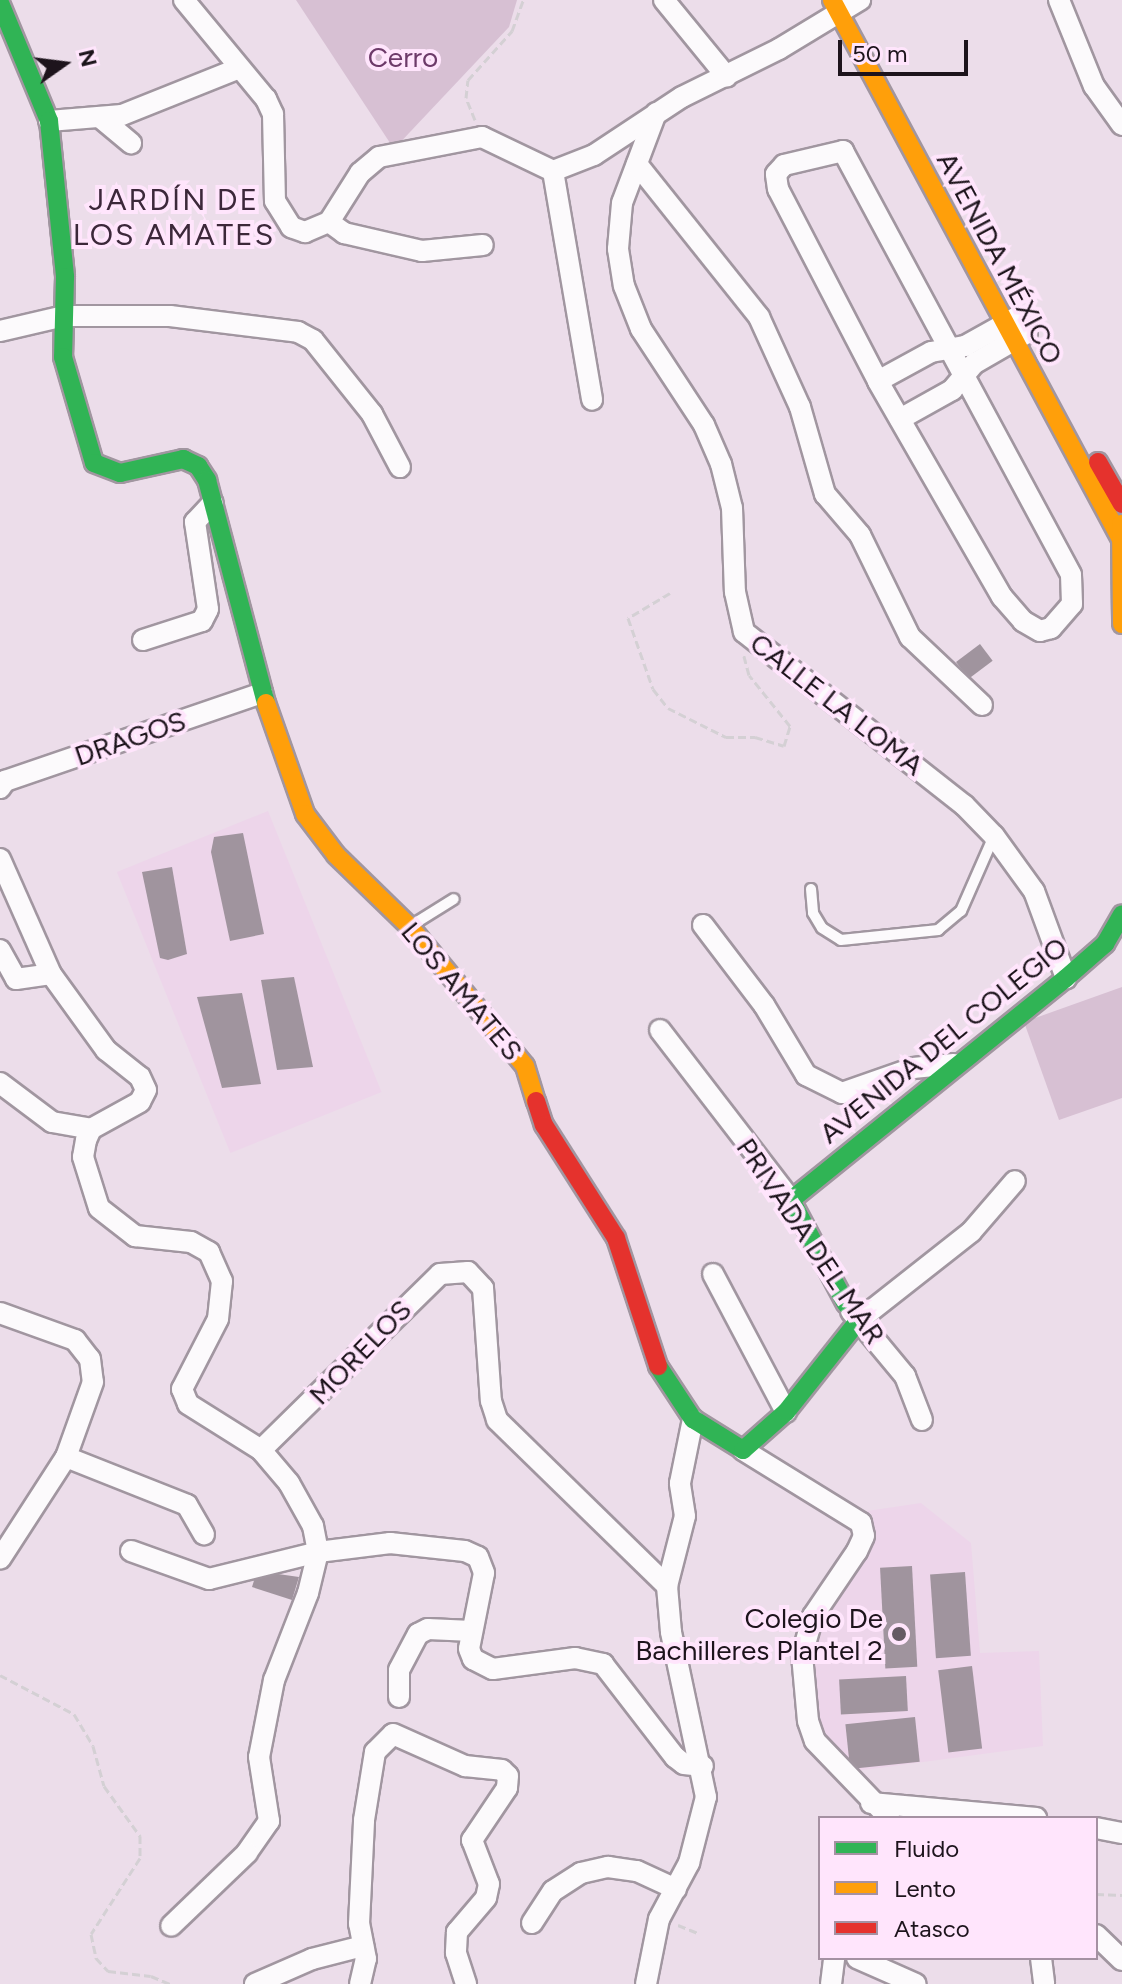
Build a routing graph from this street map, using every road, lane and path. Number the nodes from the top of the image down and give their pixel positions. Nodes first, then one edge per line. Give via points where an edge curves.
1 (184, 0) edge
2 (523, 0) edge
3 (664, 0) edge
4 (1059, 0) edge
5 (0, 3) edge
6 (846, 4) edge
7 (237, 69) junction
8 (727, 77) junction
9 (656, 113) junction
10 (102, 119) junction
11 (49, 121) junction
12 (1122, 125) edge
13 (482, 137) junction
14 (131, 143) dead end
15 (637, 164) junction
16 (553, 171) junction
17 (329, 222) junction
18 (483, 245) dead end
19 (64, 316) junction
20 (1015, 329) junction
21 (0, 331) edge
22 (949, 350) junction
23 (963, 376) junction
24 (878, 381) junction
25 (592, 400) dead end
26 (900, 419) junction
27 (400, 467) dead end
28 (213, 503) junction
29 (1122, 504) edge
30 (1121, 533) edge
31 (670, 593) dead end
32 (1122, 624) edge
33 (744, 632) junction
34 (143, 640) dead end
35 (262, 693) junction
36 (982, 705) dead end
37 (0, 788) edge
38 (994, 836) junction
39 (0, 859) edge
40 (811, 889) dead end
41 (454, 899) dead end
42 (1122, 915) edge
43 (703, 925) dead end
44 (410, 927) junction
45 (0, 950) edge
46 (51, 974) junction
47 (1066, 978) junction
48 (660, 1030) dead end
49 (954, 1064) junction
50 (0, 1083) edge
51 (91, 1129) junction
52 (1015, 1181) dead end
53 (791, 1200) junction
54 (713, 1274) dead end
55 (846, 1304) joint
56 (0, 1313) edge
57 (858, 1321) junction
58 (786, 1412) junction
59 (693, 1419) junction
60 (922, 1420) dead end
61 (261, 1450) junction
62 (743, 1450) junction
63 (66, 1457) junction
64 (204, 1535) dead end
65 (131, 1551) dead end
66 (318, 1552) junction
67 (0, 1559) edge
68 (667, 1586) junction
69 (472, 1631) junction
70 (0, 1675) edge
71 (399, 1697) dead end
72 (703, 1766) junction
73 (866, 1811) edge
74 (987, 1816) edge
75 (1098, 1828) edge
76 (1122, 1833) edge
77 (676, 1889) junction
78 (1098, 1894) edge
79 (1122, 1895) edge
80 (659, 1919) junction
81 (532, 1923) dead end
82 (171, 1926) dead end
83 (698, 1933) dead end
84 (1098, 1937) edge
85 (363, 1946) junction
86 (834, 1960) edge
87 (862, 1960) edge
88 (1041, 1960) edge
89 (1122, 1960) edge
90 (170, 1984) edge
91 (255, 1984) edge
92 (360, 1984) edge
93 (466, 1984) edge
94 (646, 1984) edge
95 (831, 1984) edge
96 (916, 1984) edge
97 (1044, 1984) edge

1 - 7 street
2 - 13 path via 512,31 468,80 466,98
3 - 8 street
4 - 12 street via 1094,86
5 - 11 street
6 - 8 street
6 - 20 street, AVENIDA MÉXICO
7 - 10 street
7 - 17 street via 273,114 275,201 281,217 305,232
8 - 9 street
9 - 15 street, CALLE LA LOMA
9 - 16 street via 594,155
10 - 11 street
10 - 14 street
11 - 19 street via 57,160
13 - 16 street
13 - 17 street via 379,157 360,173
15 - 33 street, CALLE LA LOMA via 622,203 618,249 624,286 641,329 704,425 721,464 732,508 735,592
15 - 36 street via 759,317 800,407 825,494 860,535 910,637
16 - 25 street
17 - 18 street via 344,233 422,251
19 - 21 street
19 - 27 street via 170,316 298,332 313,340 372,414
19 - 28 street, LOS AMATES via 63,357 94,463 120,473 183,459 198,466
20 - 22 street
20 - 23 street
20 - 29 street, AVENIDA MÉXICO
20 - 30 street, AVENIDA MÉXICO
22 - 23 street
22 - 24 street via 931,352
22 - 24 street via 843,151 784,165 776,174 778,189
23 - 26 street via 952,390
23 - 26 street via 1071,575 1072,604 1051,628 1040,631 1023,621 1002,597
24 - 26 street
28 - 34 street via 195,522 208,609 202,621
28 - 35 street, LOS AMATES
30 - 32 street
31 - 33 path via 628,618 653,689 668,708 726,737 755,737 784,746 790,726 749,675
33 - 38 street, CALLE LA LOMA via 927,775
35 - 37 street, DRAGOS via 5,781
35 - 44 street, LOS AMATES via 305,814 336,855
38 - 40 lane via 961,911 938,930 841,940 822,928 813,913
38 - 47 street, CALLE LA LOMA via 1034,891
39 - 46 street
41 - 44 lane
42 - 47 street, AVENIDA DEL COLEGIO via 1105,944
43 - 49 street via 764,1005 806,1075 842,1093 913,1068
44 - 59 street, LOS AMATES via 531,1077 544,1125 616,1238 649,1348
45 - 46 street via 16,979
46 - 51 street via 106,1050 140,1077 146,1090 140,1102
47 - 49 street, AVENIDA DEL COLEGIO
48 - 53 street, PRIVADA DEL MAR
49 - 53 street, AVENIDA DEL COLEGIO
50 - 51 street via 52,1122
51 - 61 street via 83,1157 99,1208 135,1236 191,1242 209,1252 222,1281 218,1319 182,1389 188,1404
52 - 57 street via 971,1232
53 - 55 street, PRIVADA DEL MAR
54 - 58 street
55 - 57 street, PRIVADA DEL MAR
56 - 63 street via 75,1340 90,1359 93,1382
57 - 58 street
57 - 60 street, PRIVADA DEL MAR via 905,1376
58 - 62 street
59 - 62 street, LOS AMATES
59 - 68 street via 680,1483 685,1516
61 - 66 street via 289,1483 313,1526
61 - 68 street, MORELOS via 440,1274 468,1272 483,1288 497,1420
62 - 73 street, LOS AMATES via 861,1523 864,1536 813,1616 802,1655 815,1741 856,1784
63 - 64 street via 187,1505
63 - 67 street
65 - 66 street via 209,1579
66 - 69 street via 390,1543 478,1557 484,1573
66 - 82 street via 274,1680 259,1757 269,1821 247,1853
68 - 72 street via 671,1632
69 - 71 street via 428,1629 418,1634 399,1670
69 - 72 street via 473,1659 493,1669 575,1658 603,1664 675,1757
70 - 90 path via 74,1714 93,1746 104,1786 140,1836 140,1858 91,1934 96,1958 108,1971
72 - 77 street via 706,1797 699,1835
73 - 74 street
75 - 76 street
77 - 80 street
77 - 81 street via 637,1871 608,1867 581,1873 553,1891
78 - 79 path
80 - 83 path
80 - 94 street
84 - 89 street
85 - 91 street via 312,1959
85 - 92 street
85 - 93 street via 359,1924 364,1820 375,1752 393,1734 465,1766 502,1770 508,1776 507,1788 472,1840 489,1884 486,1898 457,1932 456,1953
86 - 95 street
87 - 96 street
88 - 97 street

